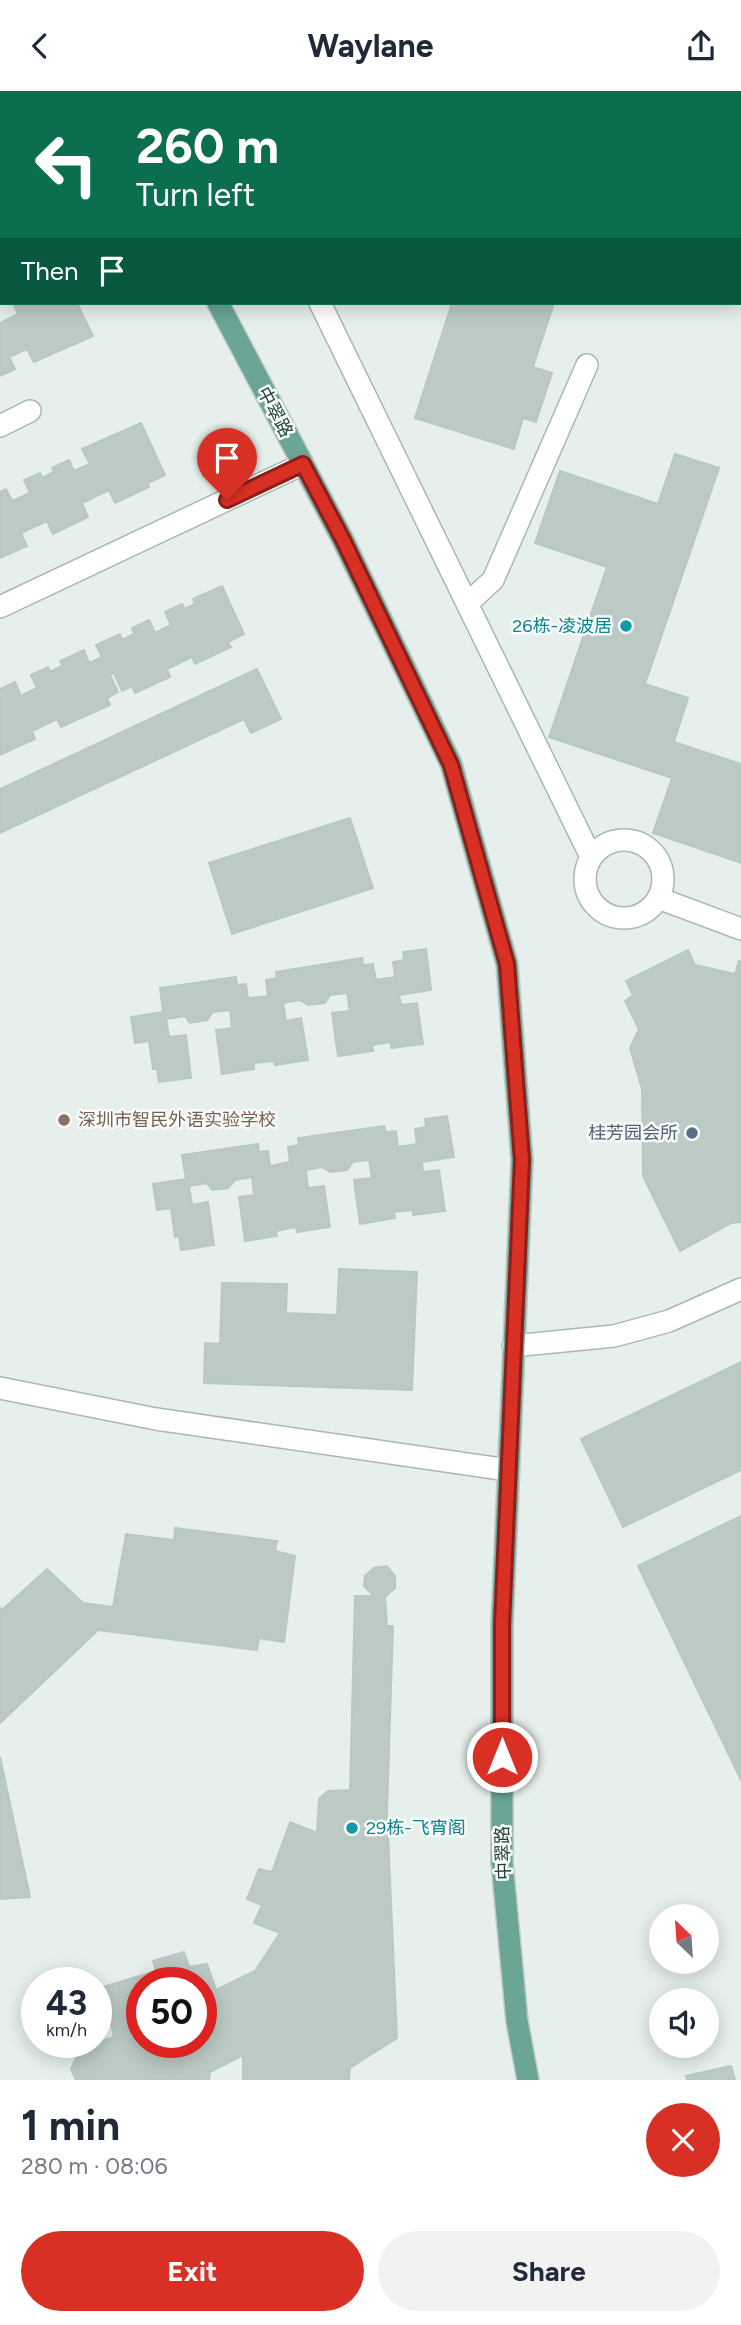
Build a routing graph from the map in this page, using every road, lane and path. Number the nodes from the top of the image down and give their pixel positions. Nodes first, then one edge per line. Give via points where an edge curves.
1 (219, 305) edge
2 (321, 305) edge
3 (587, 365) dead end
4 (30, 411) dead end
5 (0, 426) edge
6 (303, 464) junction
7 (468, 603) junction
8 (0, 607) edge
9 (591, 857) junction
10 (658, 898) junction
11 (741, 929) edge
12 (741, 1289) edge
13 (513, 1346) junction
14 (0, 1388) edge
15 (508, 1470) junction
16 (528, 2080) edge

1 - 6 main road, 中翠路
2 - 7 street
3 - 7 street via 494,580
4 - 5 street
6 - 8 street
6 - 13 main road, 中翠路 via 451,765 507,964 522,1160
7 - 9 street
9 - 10 street via 610,842 624,840 649,849 663,871
9 - 10 street via 585,869 586,893 602,912 626,918 650,908
10 - 11 street
12 - 13 street via 669,1321 614,1336
13 - 15 main road, 中翠路
14 - 15 street via 156,1419
15 - 16 main road, 中翠路 via 502,1625 502,1863 517,2021

